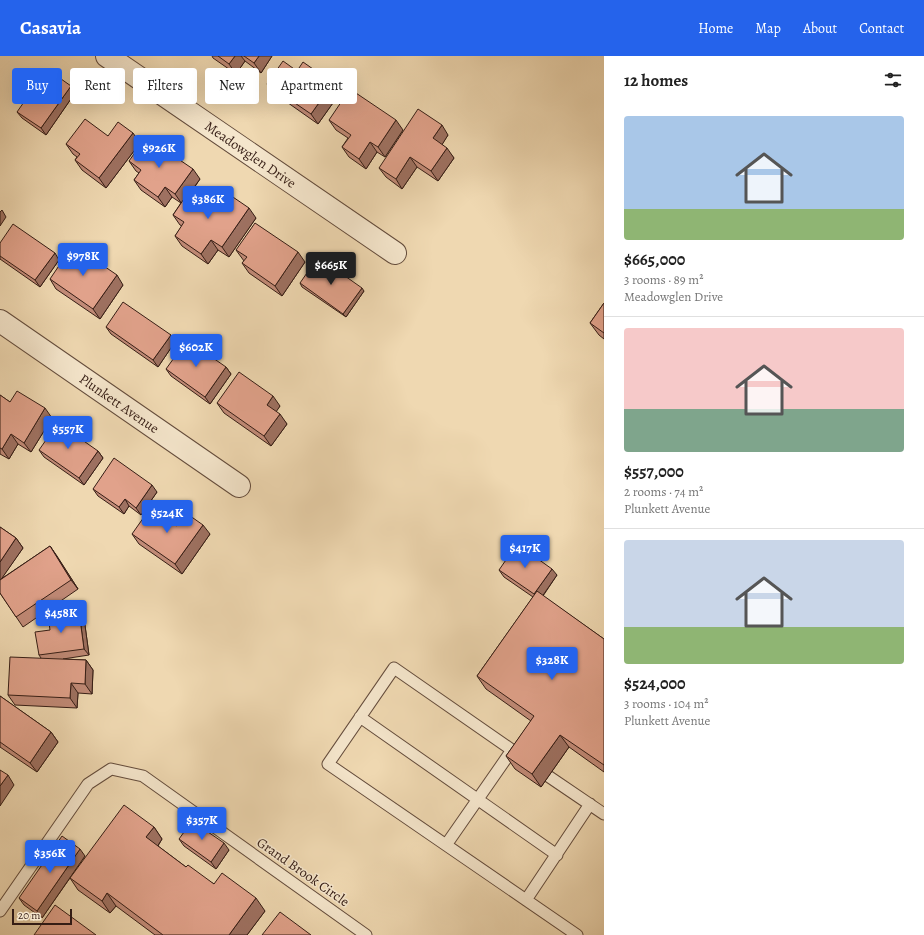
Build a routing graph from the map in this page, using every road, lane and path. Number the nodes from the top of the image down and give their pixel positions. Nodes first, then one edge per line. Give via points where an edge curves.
1 (107, 56) edge
2 (395, 253) dead end
3 (0, 321) edge
4 (239, 486) dead end
5 (360, 717) junction
6 (512, 750) junction
7 (522, 758) edge
8 (548, 776) dead end
9 (477, 799) junction
10 (590, 804) junction
11 (604, 814) edge
12 (446, 845) junction
13 (557, 855) junction
14 (526, 900) junction
15 (0, 911) edge
16 (366, 935) edge
17 (576, 935) edge

1 - 2 street, Meadowglen Drive
3 - 4 street, Plunkett Avenue
5 - 6 lane via 394,668
5 - 9 lane
5 - 12 lane via 328,764
6 - 7 lane
6 - 9 lane
8 - 10 lane
9 - 12 lane
9 - 13 lane
10 - 11 lane
10 - 13 lane
12 - 14 lane
13 - 14 lane
14 - 17 lane
15 - 16 lane, Grand Brook Circle via 88,784 111,769 143,776

